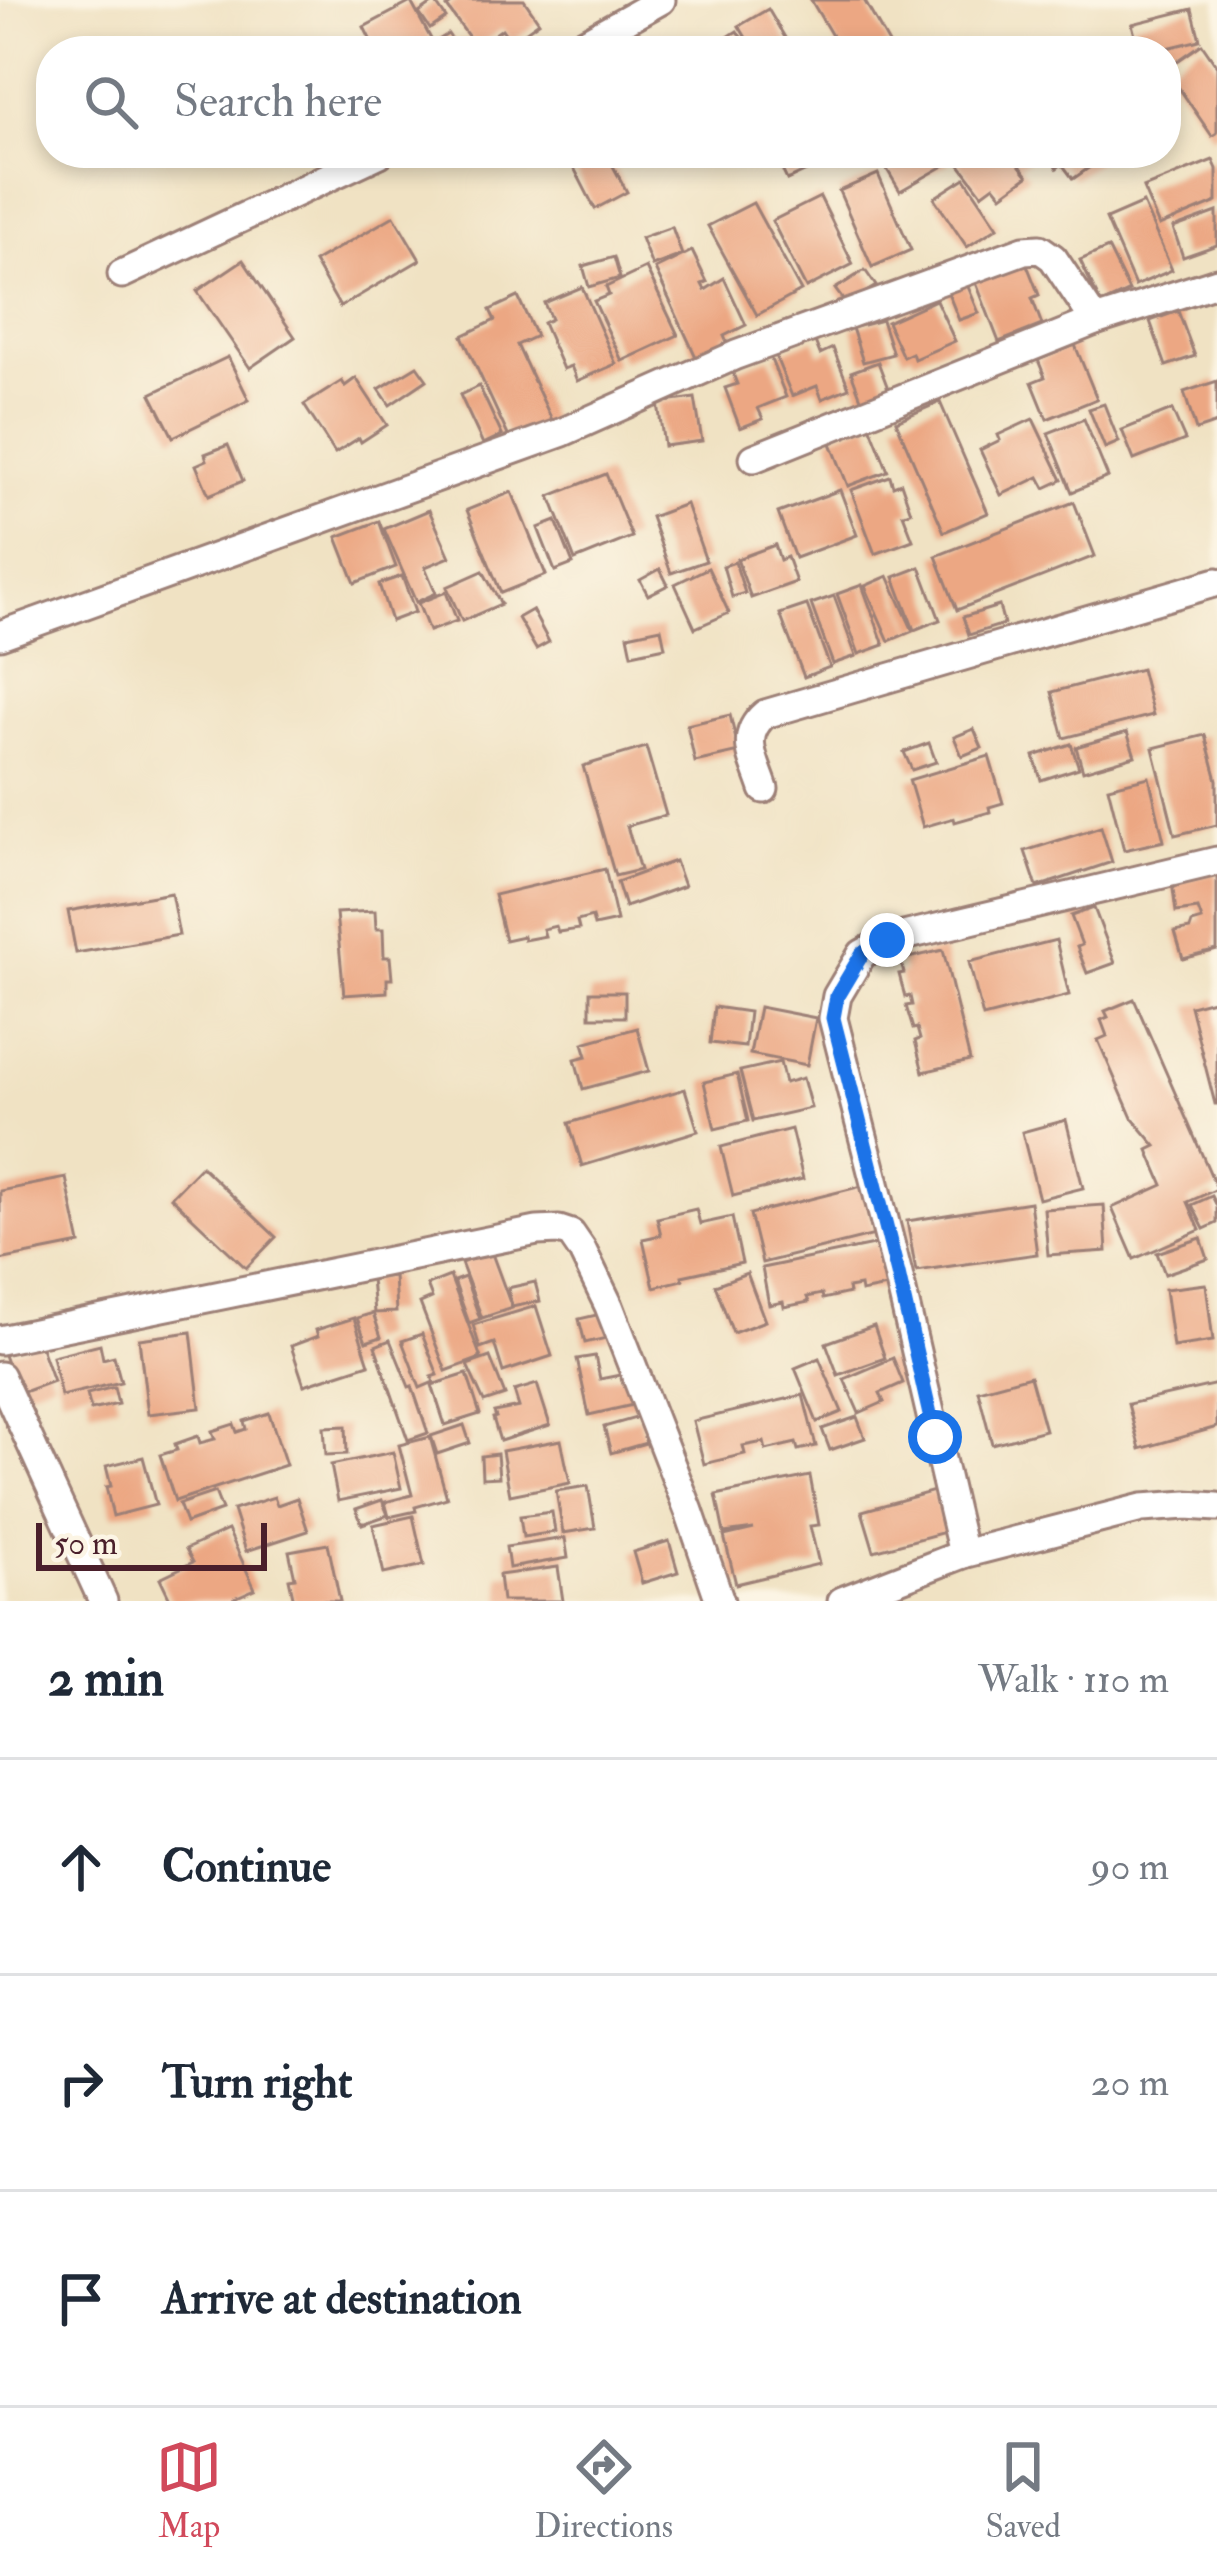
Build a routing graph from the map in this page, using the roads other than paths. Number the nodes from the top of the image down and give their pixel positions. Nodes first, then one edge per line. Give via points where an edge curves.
1 (661, 0) edge
2 (597, 36) edge
3 (348, 168) edge
4 (122, 274) dead end
5 (1217, 282) edge
6 (1095, 321) junction
7 (754, 458) dead end
8 (1217, 582) edge
9 (0, 635) edge
10 (764, 789) dead end
11 (1217, 861) edge
12 (0, 1340) edge
13 (0, 1376) edge
14 (1217, 1507) edge
15 (963, 1554) junction
16 (103, 1601) edge
17 (720, 1601) edge
18 (842, 1601) edge

1 - 2 street
3 - 4 street
5 - 6 street
6 - 7 street
6 - 9 street via 1053,258 1024,250 736,355 563,432
8 - 10 street via 765,714 749,739
11 - 15 street via 887,940 862,954 837,996 833,1018
12 - 17 street via 537,1231 571,1234 609,1306
13 - 16 street
14 - 15 street via 1142,1508
15 - 18 street

